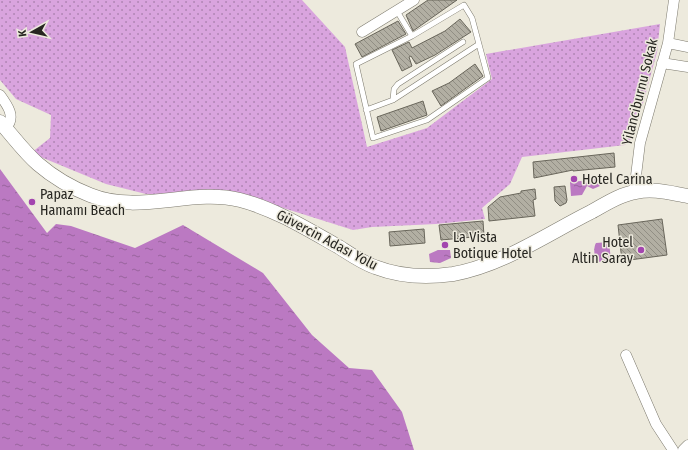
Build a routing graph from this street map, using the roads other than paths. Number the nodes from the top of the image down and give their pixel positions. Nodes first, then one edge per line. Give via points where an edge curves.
1 (414, 0) edge
2 (674, 0) edge
3 (397, 11) junction
4 (362, 32) dead end
5 (412, 36) junction
6 (463, 42) dead end
7 (668, 43) junction
8 (479, 44) junction
9 (688, 47) edge
10 (662, 63) junction
11 (688, 67) edge
12 (0, 96) edge
13 (393, 100) junction
14 (366, 110) junction
15 (3, 125) edge
16 (634, 192) junction
17 (688, 196) edge
18 (626, 355) dead end
19 (688, 445) edge
20 (673, 450) edge
21 (683, 450) edge

1 - 3 street
2 - 7 street, Yilanciburnu Sokak
3 - 4 street
3 - 5 lane
5 - 8 lane via 464,6 472,18
5 - 14 lane via 356,64
6 - 13 lane via 398,84 394,89
7 - 9 street
7 - 10 street, Yilanciburnu Sokak
8 - 13 lane
8 - 14 lane via 488,78 427,120 373,138
10 - 11 street
10 - 16 street, Yilanciburnu Sokak via 640,143
12 - 15 street via 11,114 11,121
13 - 14 lane
15 - 16 main road, Güvercin Adası Yolu via 37,164 88,195 112,202 128,203 208,198 238,200 272,212 314,232 373,267 399,275 426,277 474,270
16 - 17 main road, Güvercin Adası Yolu via 656,190
18 - 20 street via 656,424
19 - 21 street

